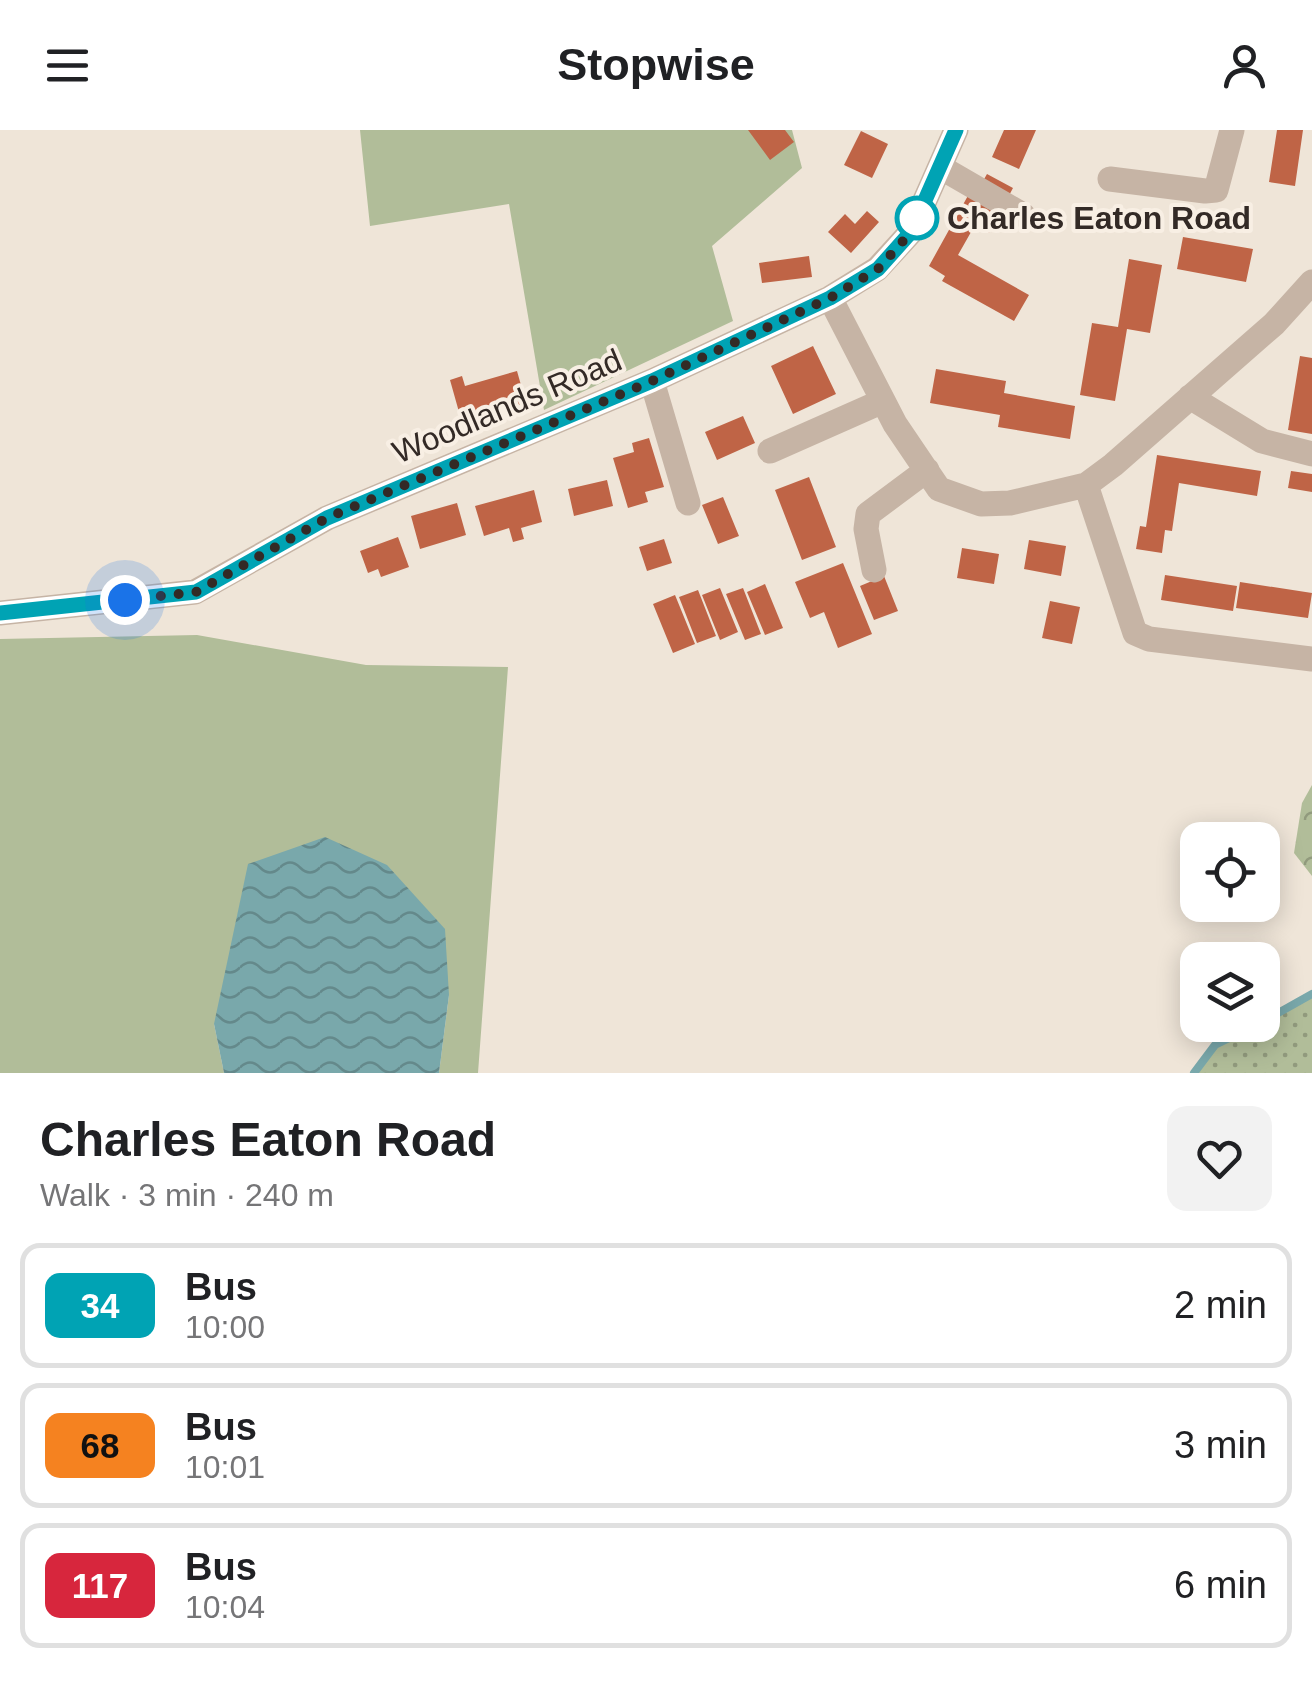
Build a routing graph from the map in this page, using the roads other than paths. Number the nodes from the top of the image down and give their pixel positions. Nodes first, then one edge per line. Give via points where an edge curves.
1 (956, 130) edge
2 (1232, 130) edge
3 (940, 166) junction
4 (1110, 180) dead end
5 (1023, 215) dead end
6 (1312, 282) edge
7 (830, 298) junction
8 (652, 381) junction
9 (1190, 397) junction
10 (883, 401) junction
11 (770, 451) dead end
12 (1312, 454) edge
13 (927, 470) junction
14 (1086, 485) junction
15 (688, 504) dead end
16 (874, 570) dead end
17 (0, 613) edge
18 (1312, 659) edge

1 - 3 street, Woodlands Road
2 - 4 street via 1216,190
3 - 5 street
3 - 7 street, Woodlands Road via 911,232 878,269
6 - 9 street
7 - 8 street, Woodlands Road
7 - 10 street
8 - 15 street
8 - 17 street, Woodlands Road via 327,518 196,592
9 - 12 street via 1262,441
9 - 14 street
10 - 11 street
10 - 13 street
13 - 14 street via 939,488 981,504
13 - 16 street via 868,514
14 - 18 street via 1134,633

